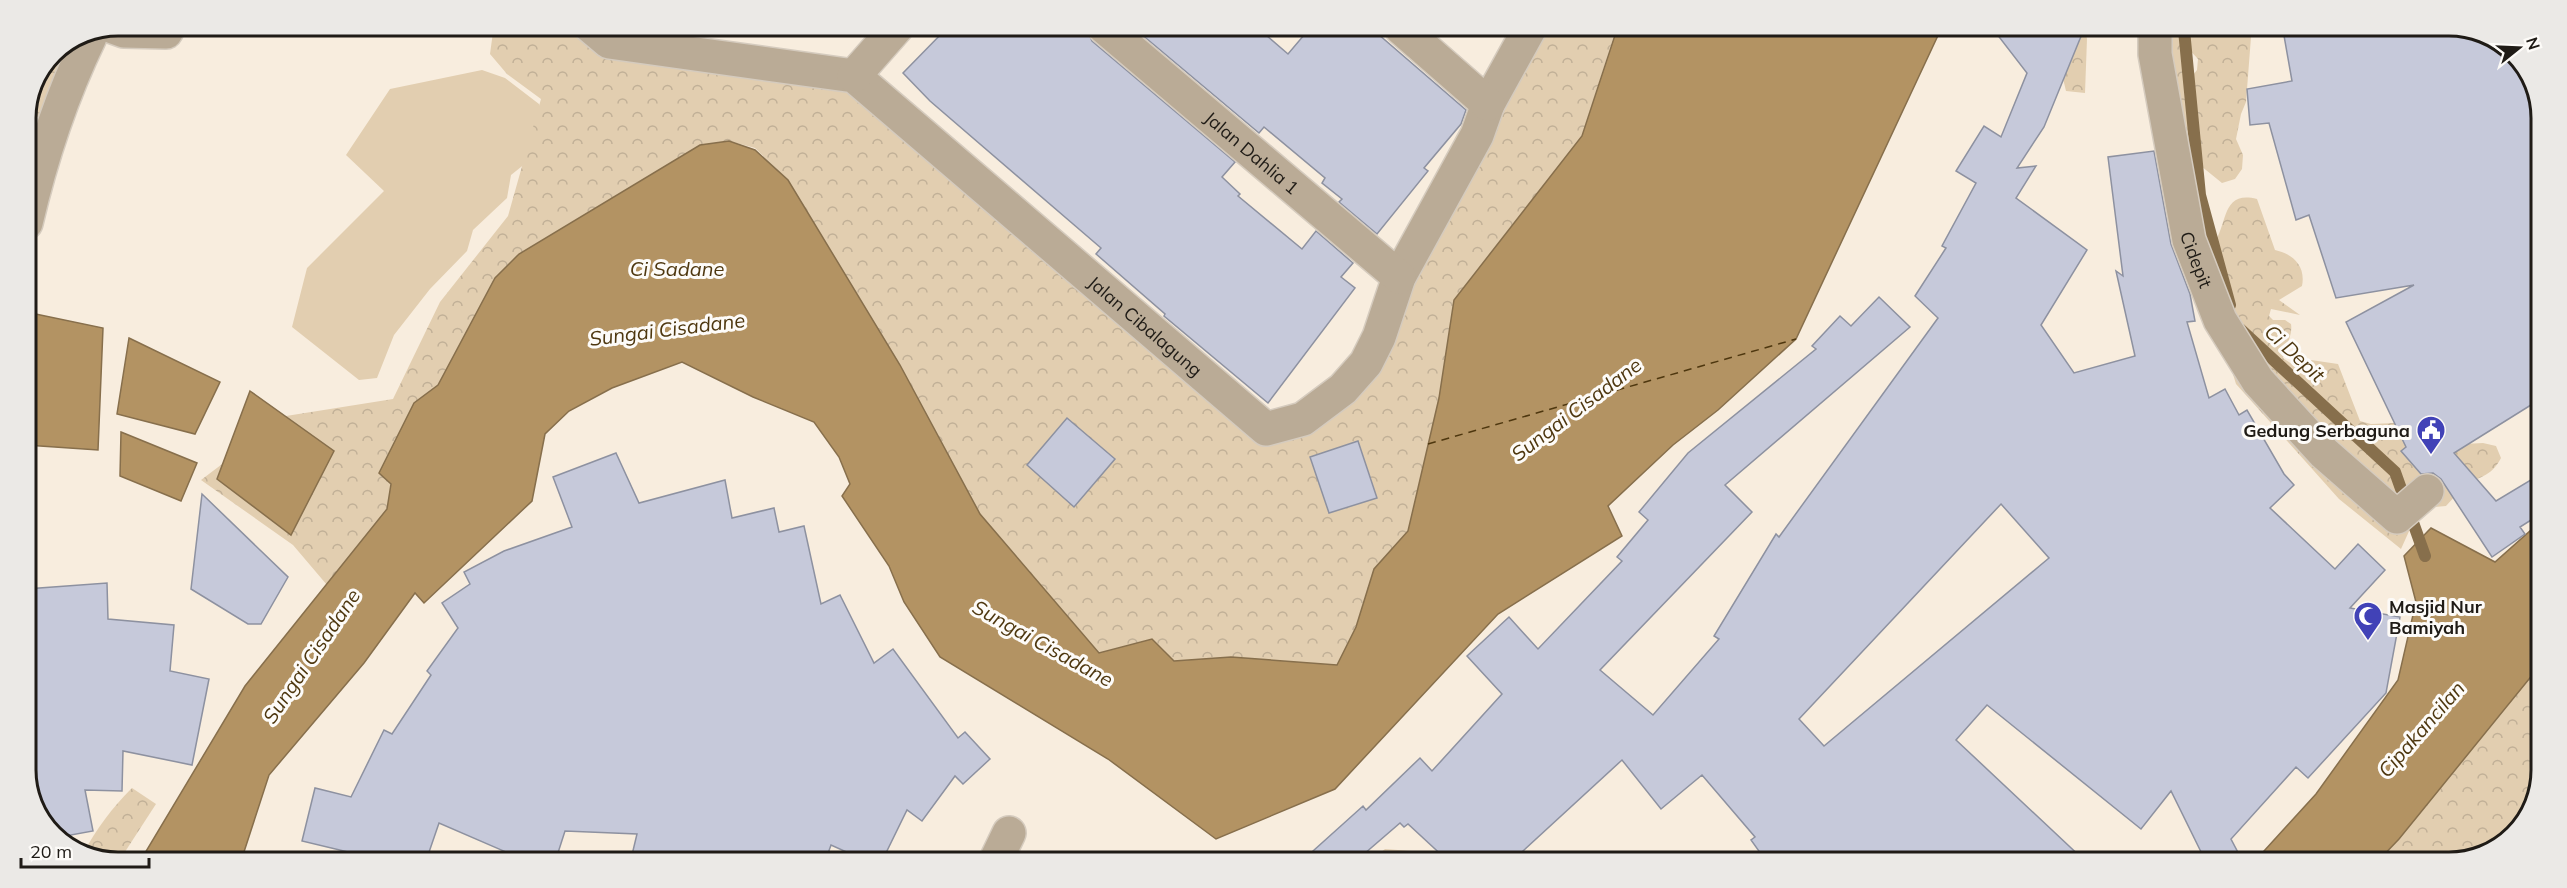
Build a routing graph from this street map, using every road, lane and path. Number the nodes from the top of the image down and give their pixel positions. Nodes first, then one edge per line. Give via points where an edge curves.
1 (629, 36) edge
2 (889, 36) edge
3 (1115, 36) edge
4 (1410, 36) edge
5 (1526, 36) edge
6 (2155, 36) edge
7 (88, 42) edge
8 (854, 76) junction
9 (1488, 104) junction
10 (36, 181) edge
11 (1399, 276) junction
12 (2418, 500) dead end

1 - 8 street
2 - 8 street
3 - 11 street, Jalan Dahlia 1
4 - 9 street
5 - 9 street, Jalan Cibalagung
6 - 12 street, Cidepit via 2155,54 2190,240 2220,320 2258,381 2324,453 2397,517
7 - 10 street via 72,74
8 - 11 street, Jalan Cibalagung via 1266,429 1302,419 1343,389 1366,363
9 - 11 street, Jalan Cibalagung via 1477,135

